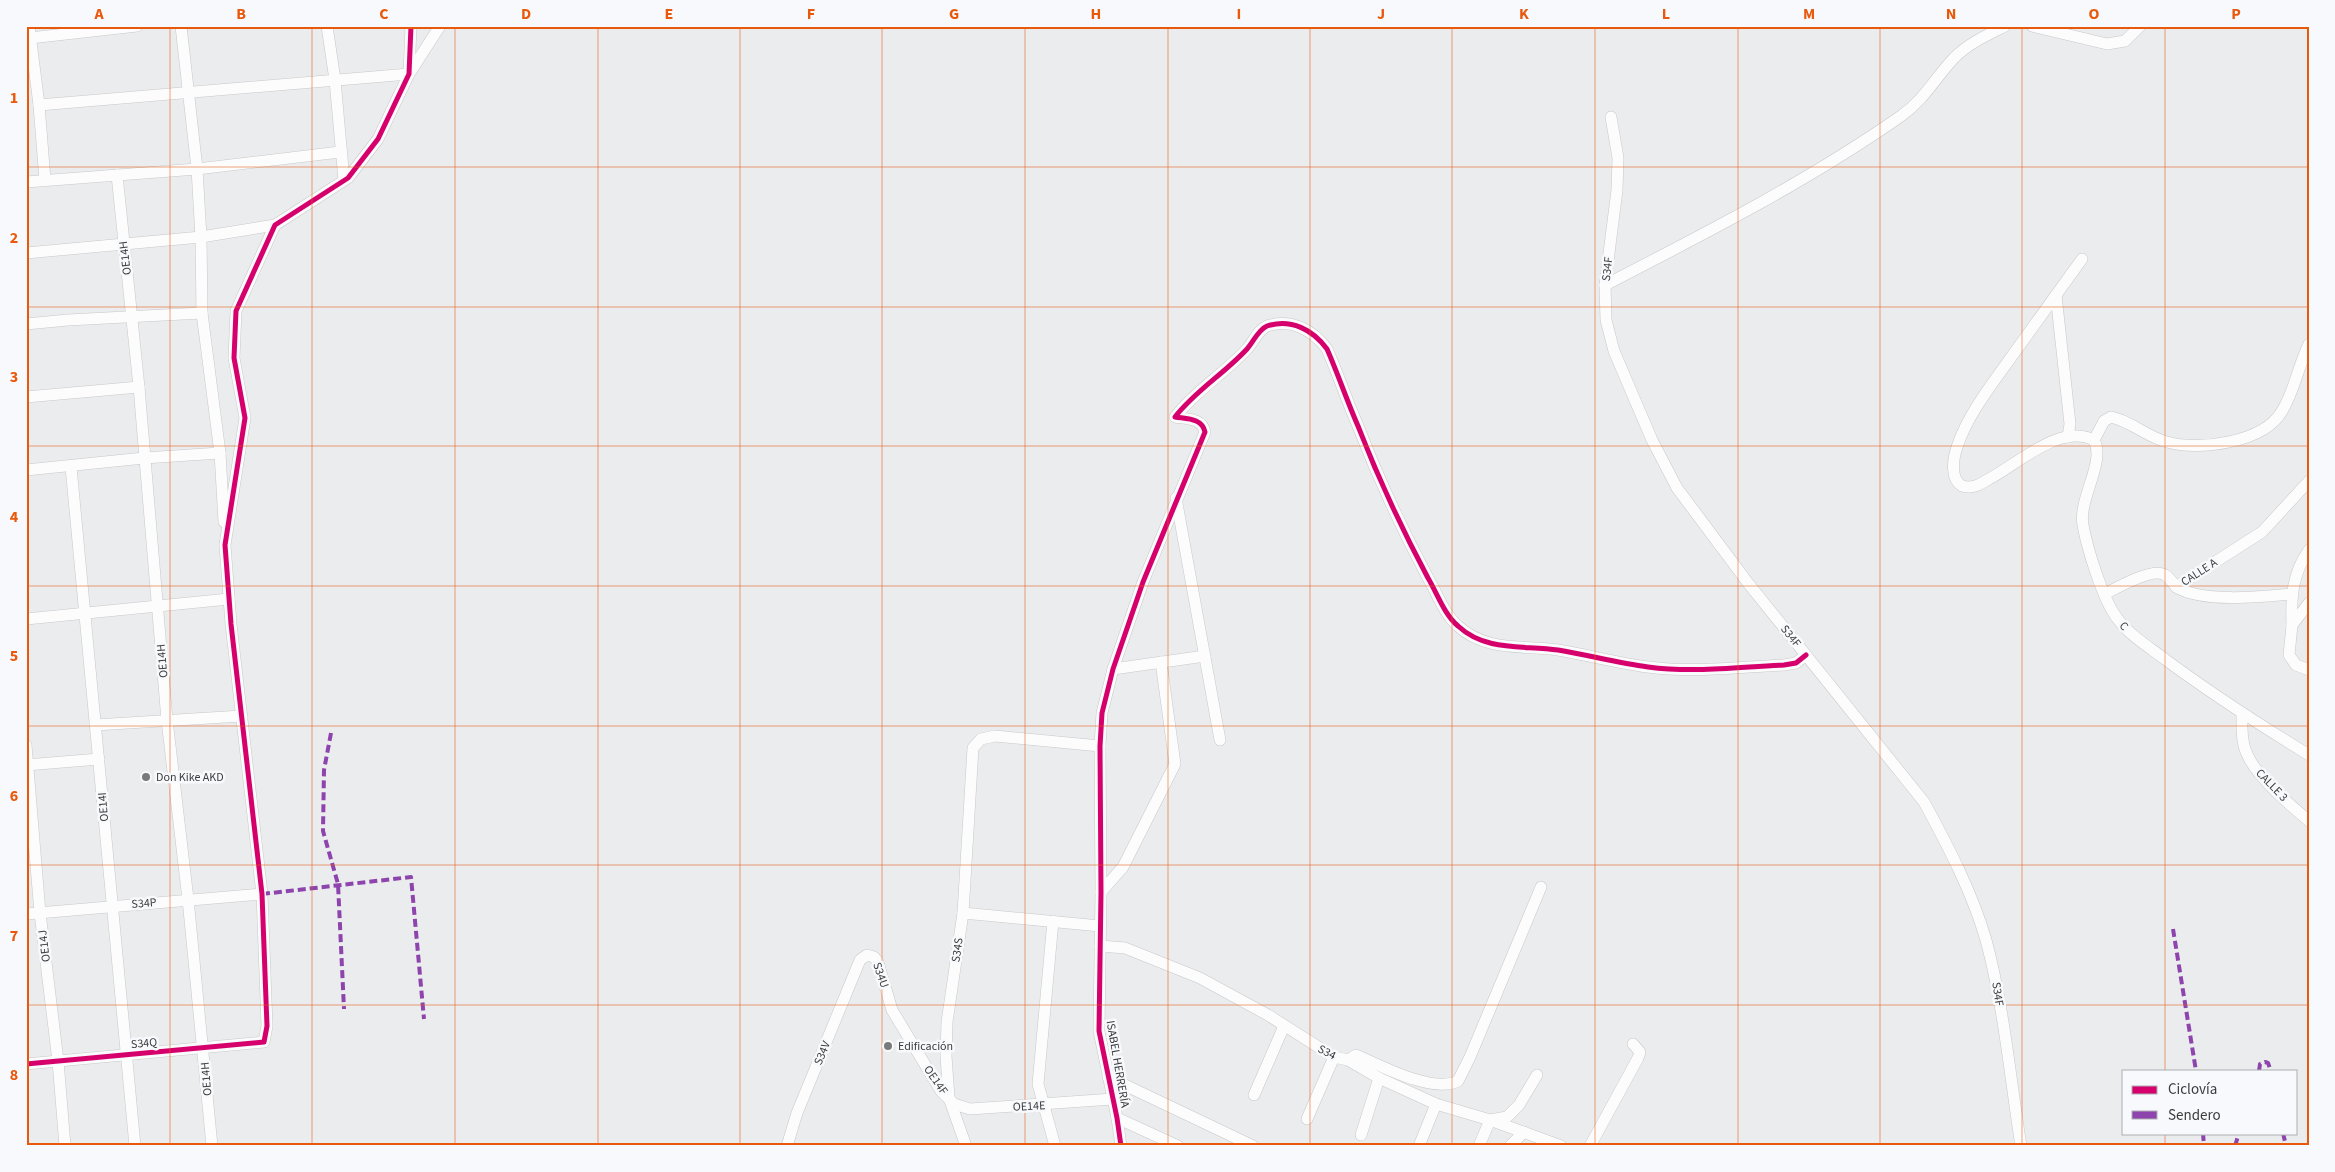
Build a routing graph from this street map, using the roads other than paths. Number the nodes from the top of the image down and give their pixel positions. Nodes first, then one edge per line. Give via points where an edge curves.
1 (138, 26) edge
2 (181, 26) edge
3 (327, 26) edge
4 (411, 26) edge
5 (440, 26) edge
6 (2005, 26) edge
7 (2032, 26) edge
8 (2140, 26) edge
9 (30, 32) edge
10 (409, 74) junction
11 (336, 80) junction
12 (188, 93) junction
13 (39, 105) junction
14 (1611, 117) dead end
15 (340, 152) junction
16 (197, 169) junction
17 (117, 176) junction
18 (45, 180) junction
19 (344, 180) junction
20 (26, 182) edge
21 (275, 225) junction
22 (201, 237) junction
23 (123, 244) junction
24 (26, 253) edge
25 (2082, 259) dead end
26 (1605, 285) junction
27 (2056, 295) junction
28 (202, 314) junction
29 (132, 316) junction
30 (26, 324) edge
31 (2309, 344) edge
32 (139, 387) junction
33 (26, 398) edge
34 (2068, 437) junction
35 (2094, 440) junction
36 (220, 453) junction
37 (144, 458) junction
38 (71, 467) junction
39 (26, 470) edge
40 (2309, 481) edge
41 (1176, 498) junction
42 (225, 545) junction
43 (2309, 550) edge
44 (2176, 587) junction
45 (2105, 594) junction
46 (2291, 594) junction
47 (229, 599) junction
48 (2309, 603) edge
49 (157, 608) junction
50 (85, 614) junction
51 (26, 619) edge
52 (2292, 625) junction
53 (1806, 655) junction
54 (1205, 656) junction
55 (1161, 662) junction
56 (1113, 669) junction
57 (2309, 670) edge
58 (2242, 713) junction
59 (242, 716) junction
60 (167, 720) junction
61 (95, 725) junction
62 (1220, 740) dead end
63 (26, 746) edge
64 (1100, 746) junction
65 (2308, 755) edge
66 (99, 759) junction
67 (27, 765) edge
68 (2309, 821) edge
69 (1541, 887) dead end
70 (1101, 892) junction
71 (262, 894) junction
72 (188, 899) junction
73 (112, 905) junction
74 (40, 913) junction
75 (963, 913) junction
76 (26, 914) edge
77 (1052, 921) junction
78 (1100, 926) junction
79 (1100, 946) junction
80 (860, 960) joint
81 (892, 1010) joint
82 (1284, 1026) junction
83 (1633, 1044) dead end
84 (203, 1048) junction
85 (126, 1055) junction
86 (1334, 1057) junction
87 (1348, 1060) junction
88 (58, 1061) junction
89 (26, 1064) edge
90 (1537, 1075) dead end
91 (1108, 1077) junction
92 (1379, 1078) junction
93 (1254, 1095) dead end
94 (949, 1098) junction
95 (1113, 1099) junction
96 (1436, 1104) junction
97 (1043, 1106) junction
98 (1118, 1118) junction
99 (1307, 1119) dead end
100 (1490, 1120) junction
101 (1524, 1132) junction
102 (1361, 1135) dead end
103 (64, 1146) edge
104 (135, 1146) edge
105 (212, 1146) edge
106 (787, 1146) edge
107 (966, 1146) edge
108 (1055, 1146) edge
109 (1121, 1146) edge
110 (1178, 1146) edge
111 (1253, 1146) edge
112 (1419, 1146) edge
113 (1479, 1146) edge
114 (1510, 1146) edge
115 (1561, 1146) edge
116 (1590, 1146) edge
117 (2020, 1146) edge

1 - 9 street
2 - 12 street
3 - 11 street
4 - 10 street
5 - 10 street
6 - 26 street via 1968,45 1916,106 1852,148 1698,237
7 - 8 street via 2107,44 2125,41
9 - 13 street
10 - 11 street
10 - 19 street via 378,139
11 - 12 street
11 - 15 street
12 - 13 street
12 - 16 street
13 - 18 street
14 - 26 street, S34F via 1618,158 1617,190
15 - 16 street
15 - 19 street
16 - 17 street
16 - 22 street
17 - 18 street
17 - 23 street, OE14H
18 - 20 street
19 - 21 street
21 - 22 street
21 - 42 street via 236,311 234,358 245,418
22 - 23 street
22 - 28 street
23 - 24 street
23 - 29 street, OE14H
25 - 27 street
26 - 53 street, S34F via 1606,320 1614,351 1652,440 1677,488
27 - 34 street via 2070,424
27 - 34 street via 1973,414 1956,448 1955,478 1962,486 1975,486 2006,471 2050,441
28 - 29 street
28 - 36 street
29 - 30 street
29 - 32 street, OE14H
31 - 35 street via 2293,390 2279,417 2267,427 2231,442 2186,447 2164,442 2111,417 2104,421
32 - 33 street
32 - 37 street, OE14H
34 - 35 street via 2083,436
35 - 45 street, C via 2097,458 2081,516
36 - 37 street
36 - 42 street
37 - 38 street
37 - 49 street, OE14H
38 - 39 street
38 - 50 street, OE14I
40 - 44 street, CALLE A via 2262,532
41 - 53 street, ISABEL HERRERÍA via 1205,432 1199,422 1175,417 1247,349 1264,327 1292,324 1310,332 1327,349 1358,428 1420,562 1448,614 1468,634 1502,646 1557,650 1618,663 1673,669 1718,670 1784,665 1796,663
41 - 54 street
41 - 56 street, ISABEL HERRERÍA
42 - 47 street
43 - 46 street via 2296,573
44 - 45 street via 2166,575 2156,573 2126,582
44 - 46 street, CALLE A via 2202,595
45 - 58 street, C via 2116,617 2134,636
46 - 52 street
47 - 49 street
47 - 59 street
48 - 52 street
49 - 50 street
49 - 60 street, OE14H
50 - 51 street
50 - 61 street, OE14I
52 - 57 street via 2289,658
53 - 117 street, S34F via 1924,802 1972,902 1996,980
54 - 55 street
54 - 62 street
55 - 56 street
55 - 70 street via 1175,764 1123,867
56 - 64 street, ISABEL HERRERÍA via 1102,713
58 - 65 street, C
58 - 68 street, CALLE 3 via 2242,737 2250,760 2260,774
59 - 60 street
59 - 71 street
60 - 61 street
60 - 72 street, OE14H
61 - 66 street, OE14I
63 - 67 street, OE14J
64 - 70 street, ISABEL HERRERÍA
64 - 75 street, S34S via 995,736 981,739 975,745
66 - 67 street
66 - 73 street, OE14I
67 - 74 street, OE14J
69 - 87 street via 1458,1081 1446,1084 1426,1081 1389,1071 1356,1055
70 - 78 street, ISABEL HERRERÍA
71 - 72 street, S34P
71 - 84 street, S34Q via 264,1042
72 - 73 street, S34P
72 - 84 street, OE14H
73 - 74 street, S34P
73 - 85 street, OE14I
74 - 76 street, S34P
74 - 88 street, OE14J
75 - 77 street
75 - 94 street, S34S via 947,1022
77 - 78 street
77 - 97 street via 1038,1084
78 - 79 street, ISABEL HERRERÍA
79 - 82 street, S34 via 1124,948 1200,978
79 - 91 street, ISABEL HERRERÍA via 1099,1031
80 - 81 street, S34U via 867,954 878,962
80 - 106 street, S34V via 797,1113
81 - 94 street, OE14F via 941,1091
82 - 86 street, S34
82 - 93 street
83 - 116 street via 1639,1049 1638,1058
84 - 85 street, S34Q
84 - 105 street, OE14H
85 - 88 street, S34Q
85 - 104 street, OE14I
86 - 87 street, S34
86 - 99 street
87 - 92 street, S34
88 - 89 street, S34Q
88 - 103 street, OE14J
90 - 100 street via 1519,1105 1507,1117
91 - 95 street, ISABEL HERRERÍA
91 - 111 street
92 - 96 street, S34
92 - 102 street
94 - 97 street, OE14E via 960,1108 970,1109
94 - 107 street, S34S
95 - 97 street, OE14E
95 - 98 street, ISABEL HERRERÍA
96 - 100 street, S34
96 - 112 street
97 - 108 street
98 - 109 street, ISABEL HERRERÍA
98 - 110 street
100 - 101 street, S34
100 - 113 street
101 - 114 street
101 - 115 street, S34

